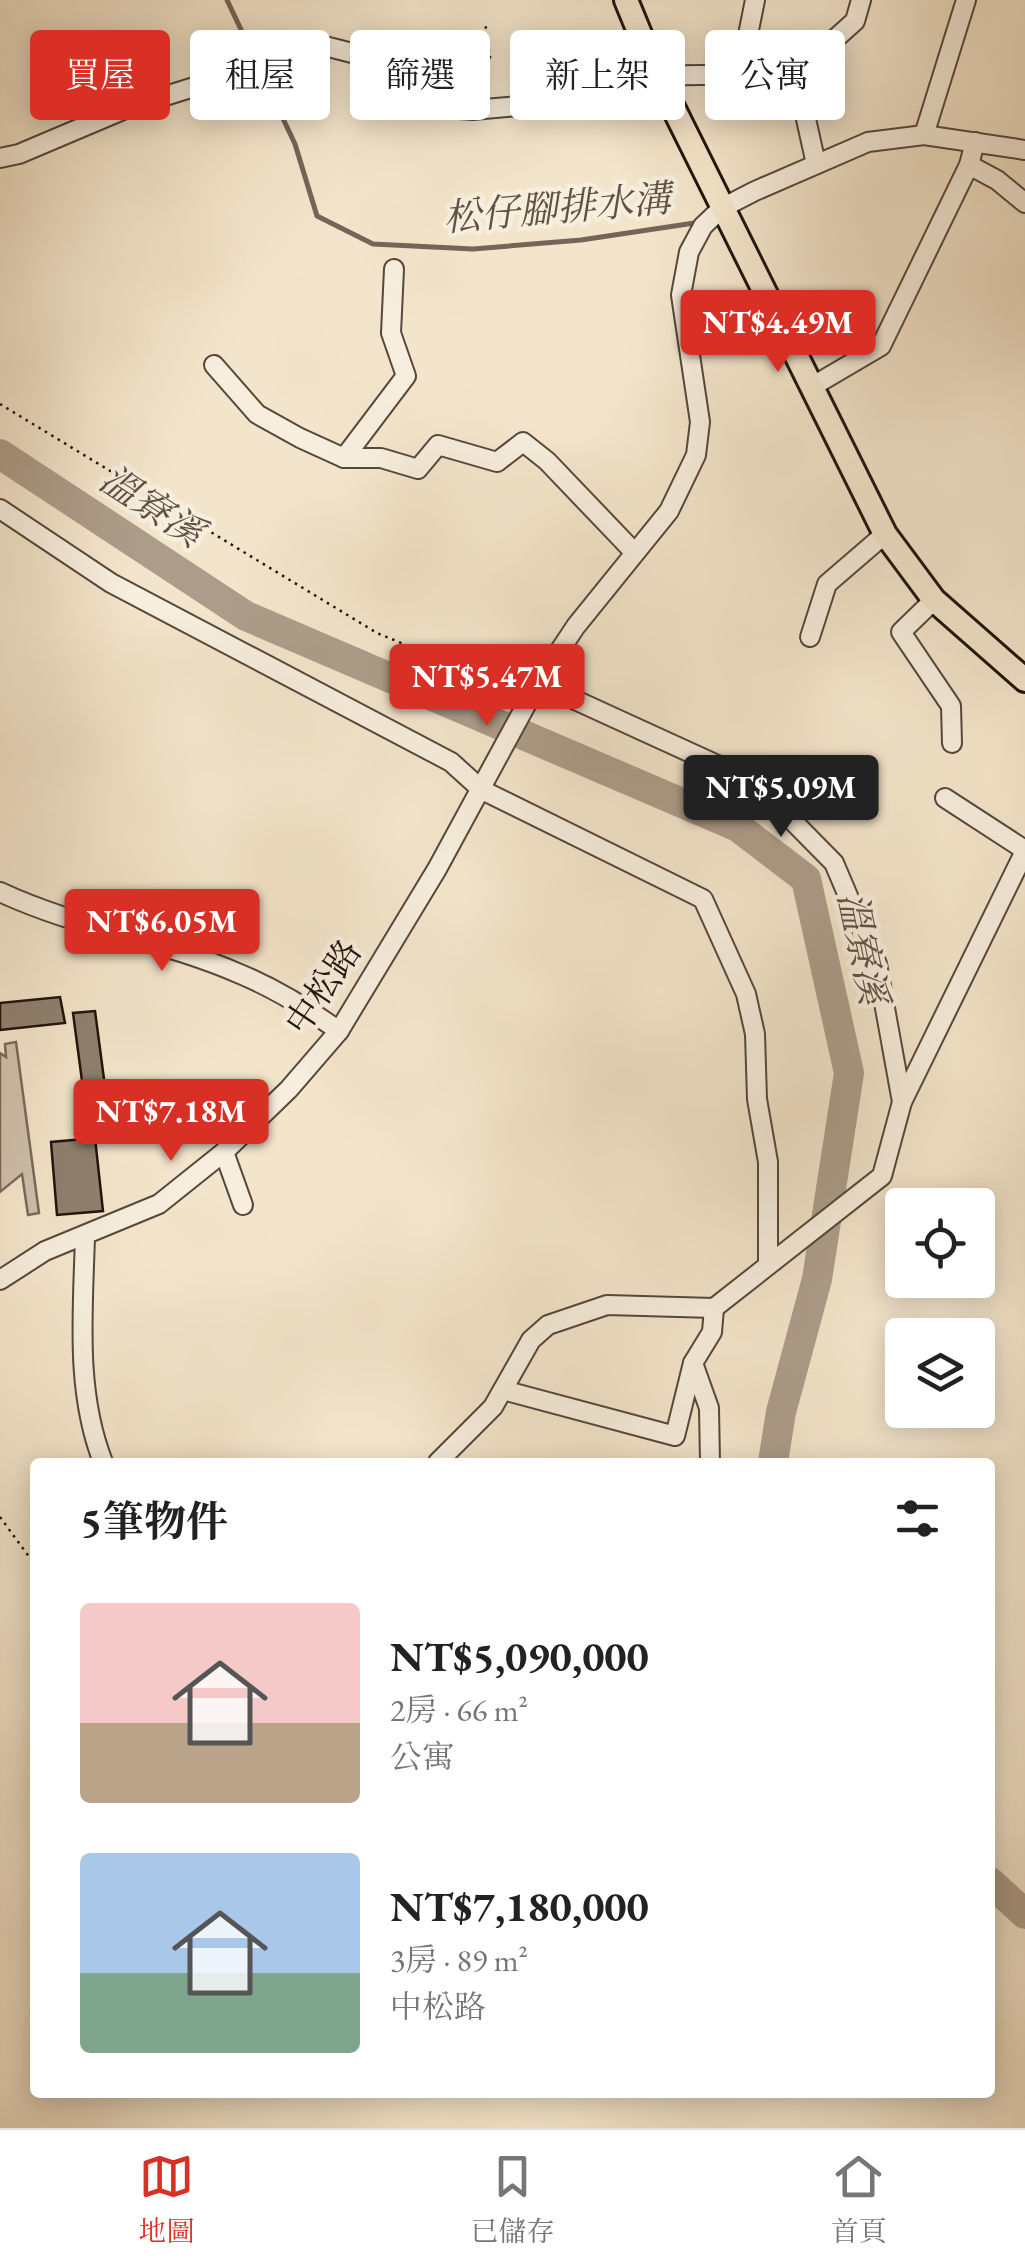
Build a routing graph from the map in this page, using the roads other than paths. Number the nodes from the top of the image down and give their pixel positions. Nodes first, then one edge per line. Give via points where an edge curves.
1 (626, 0) edge
2 (756, 0) edge
3 (860, 0) edge
4 (966, 0) edge
5 (638, 30) edge
6 (750, 30) edge
7 (845, 30) edge
8 (510, 107) edge
9 (679, 120) edge
10 (806, 120) edge
11 (924, 134) junction
12 (975, 142) junction
13 (1025, 150) edge
14 (0, 158) edge
15 (816, 164) junction
16 (969, 164) junction
17 (1025, 203) edge
18 (722, 208) junction
19 (394, 269) dead end
20 (214, 365) dead end
21 (813, 386) junction
22 (344, 458) junction
23 (0, 509) edge
24 (885, 534) junction
25 (634, 552) junction
26 (934, 600) junction
27 (810, 636) dead end
28 (1025, 680) edge
29 (530, 695) junction
30 (952, 743) dead end
31 (482, 790) junction
32 (945, 798) dead end
33 (1025, 850) edge
34 (0, 892) edge
35 (339, 1030) junction
36 (902, 1102) junction
37 (224, 1152) junction
38 (243, 1206) dead end
39 (85, 1236) junction
40 (768, 1265) junction
41 (2, 1272) edge
42 (714, 1308) junction
43 (693, 1362) junction
44 (503, 1390) junction
45 (101, 1458) edge
46 (442, 1458) edge
47 (710, 1458) edge

1 - 5 main road
2 - 6 street
3 - 7 street
4 - 11 street
8 - 14 street via 430,107 360,56 305,41 285,43 194,88
9 - 18 main road
10 - 15 street
11 - 12 street
11 - 15 street via 868,142
12 - 13 street
12 - 16 street
15 - 18 street
16 - 17 street
16 - 21 street via 881,346
18 - 21 main road
18 - 25 street via 689,252 681,294 700,422 696,455 669,511
19 - 22 street via 391,333 406,376
20 - 22 street via 257,414
21 - 24 main road
22 - 25 street via 382,458 418,469 438,445 497,462 523,442
23 - 31 street via 110,583 451,762
24 - 26 main road
24 - 27 street via 827,584
25 - 29 street
26 - 28 main road
26 - 30 street via 901,632 951,706
29 - 31 street, 中松路
29 - 36 street via 726,769 767,795 834,862 877,964
31 - 35 street, 中松路
31 - 40 street via 703,899 746,994 754,1034 756,1099 768,1162
32 - 33 street
33 - 36 street
34 - 35 street via 46,914 236,972 296,1000
35 - 37 street, 中松路
36 - 40 street via 882,1176
37 - 38 street
37 - 39 street, 中松路 via 159,1204
39 - 41 street, 中松路
39 - 45 street via 84,1372
40 - 42 street
42 - 43 street via 712,1332
42 - 44 street via 607,1305 548,1324 531,1340
43 - 44 street via 676,1436
43 - 47 street via 710,1408
44 - 46 street

